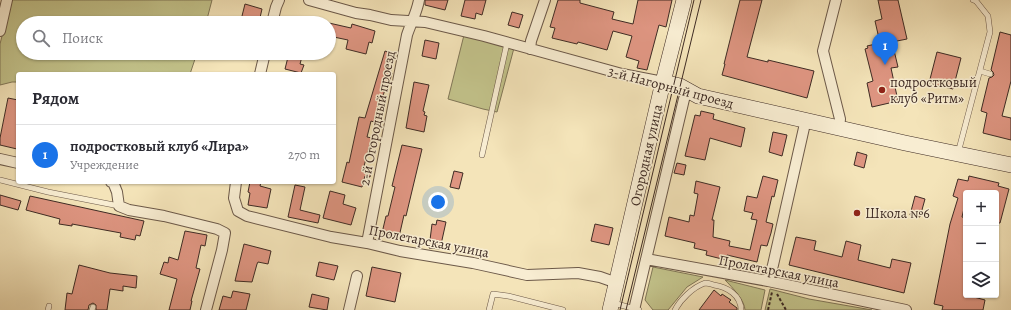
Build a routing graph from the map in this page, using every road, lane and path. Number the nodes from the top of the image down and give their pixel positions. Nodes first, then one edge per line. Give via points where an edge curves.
1 (7, 0) edge
2 (279, 0) edge
3 (309, 0) edge
4 (419, 0) edge
5 (546, 0) edge
6 (684, 0) edge
7 (836, 0) edge
8 (974, 0) edge
9 (274, 16) edge
10 (411, 22) junction
11 (0, 31) edge
12 (507, 43) junction
13 (530, 49) junction
14 (263, 60) edge
15 (980, 71) junction
16 (260, 72) edge
17 (990, 74) dead end
18 (663, 82) junction
19 (688, 90) junction
20 (806, 120) junction
21 (839, 128) junction
22 (958, 154) junction
23 (482, 155) dead end
24 (0, 159) edge
25 (16, 163) edge
26 (1011, 165) edge
27 (0, 180) edge
28 (113, 184) edge
29 (236, 184) edge
30 (119, 206) junction
31 (366, 243) junction
32 (646, 259) junction
33 (357, 276) dead end
34 (768, 281) junction
35 (617, 283) junction
36 (611, 306) edge
37 (636, 309) edge
38 (206, 310) edge
39 (349, 310) edge
40 (489, 310) edge
41 (563, 310) edge
42 (675, 310) edge
43 (741, 310) edge
44 (768, 310) edge
45 (786, 310) edge
46 (906, 310) edge

1 - 11 street
2 - 9 street
3 - 10 street, 3-й Нагорный проезд via 356,13
4 - 10 street, 2-й Огородный проезд
5 - 13 street
6 - 18 street, Огородная улица
7 - 21 street via 823,52 840,119
8 - 15 lane via 988,16 990,32
10 - 12 street, 3-й Нагорный проезд via 424,22
10 - 31 street, 2-й Огородный проезд
12 - 13 street, 3-й Нагорный проезд
12 - 23 lane
13 - 18 street, 3-й Нагорный проезд via 622,74
14 - 16 street
15 - 17 lane
15 - 22 lane
18 - 19 street, 3-й Нагорный проезд
18 - 35 street, Огородная улица
19 - 20 street, 3-й Нагорный проезд via 698,96
19 - 32 street
20 - 21 street, 3-й Нагорный проезд
20 - 34 street via 774,265
21 - 22 street, 3-й Нагорный проезд
22 - 26 street, 3-й Нагорный проезд
24 - 25 street
27 - 30 lane
28 - 30 street
29 - 31 street, Пролетарская улица via 234,198 238,211 247,216
30 - 38 street via 225,233
31 - 35 street, Пролетарская улица via 527,275 578,273
32 - 34 street, Пролетарская улица
32 - 37 street
33 - 39 street
34 - 46 street, Пролетарская улица
35 - 36 street, Огородная улица
36 - 37 lane
40 - 41 lane via 493,294
42 - 43 lane via 692,290 706,283 724,287 735,294
44 - 45 path via 773,288

